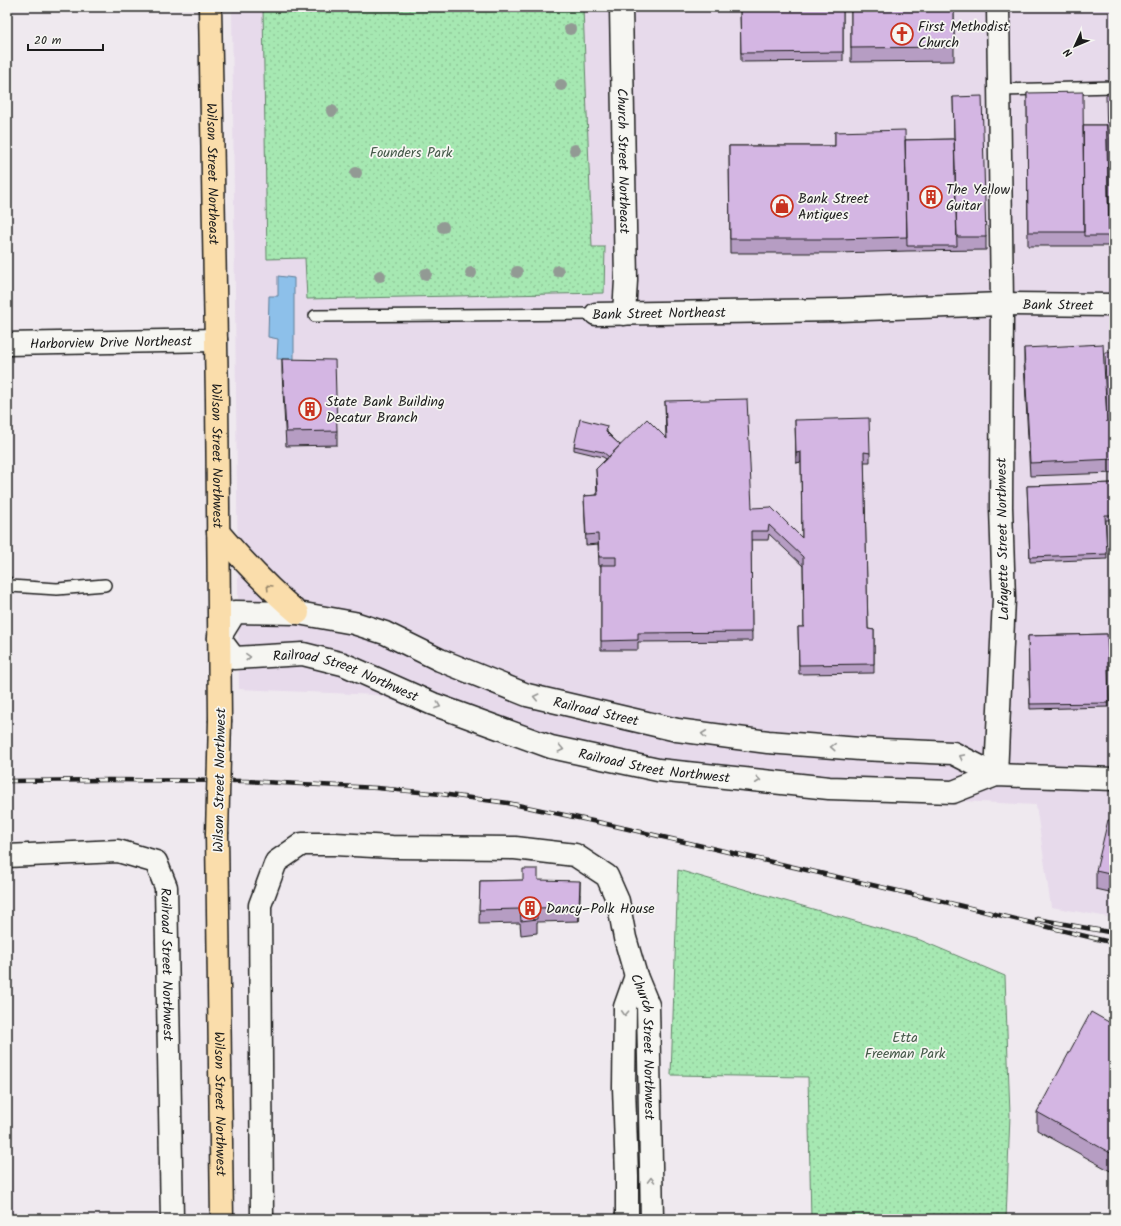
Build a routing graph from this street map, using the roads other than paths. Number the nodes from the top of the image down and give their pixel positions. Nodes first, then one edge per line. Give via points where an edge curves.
1 (210, 7) edge
2 (621, 7) edge
3 (998, 7) edge
4 (1114, 87) edge
5 (999, 90) junction
6 (1002, 304) junction
7 (1114, 305) edge
8 (596, 314) joint
9 (624, 314) junction
10 (315, 316) dead end
11 (216, 340) junction
12 (7, 344) edge
13 (218, 532) junction
14 (7, 582) edge
15 (105, 585) dead end
16 (298, 613) junction
17 (219, 638) junction
18 (996, 775) junction
19 (1114, 779) edge
20 (7, 856) edge
21 (636, 976) junction
22 (172, 1219) edge
23 (222, 1219) edge
24 (262, 1219) edge
25 (627, 1219) edge
26 (652, 1219) edge

1 - 11 highway, Wilson Street Northeast
2 - 9 street, Church Street Northeast via 626,280
3 - 5 street, Lafayette Street Northwest
4 - 5 lane
5 - 6 street, Lafayette Street Northwest
6 - 7 street, Bank Street
6 - 9 street, Bank Street Northeast
6 - 18 street, Lafayette Street Northwest via 1001,507 1004,599
8 - 9 street, Bank Street Northeast
8 - 10 lane, Bank Street Northeast
11 - 12 street, Harborview Drive Northeast
11 - 13 highway, Wilson Street Northwest
16 -> 13 highway via 244,562
13 - 17 highway, Wilson Street Northwest
14 - 15 lane via 10,586 57,589
16 - 17 street, Railroad Street via 235,612
18 -> 16 street, Railroad Street via 953,753 768,742 677,730 527,695 440,660 385,633 354,623
17 -> 18 street, Railroad Street Northwest via 234,658 303,654 343,664 433,704 550,746 658,770 829,788 953,792
17 - 23 highway, Wilson Street Northwest, bridge via 217,834
18 - 19 street, Railroad Street Northwest
20 - 22 street, Railroad Street Northwest via 118,851 156,862 166,887
21 - 24 street via 618,901 607,876 575,856 515,848 302,844 276,862 260,905
21 -> 25 street, Church Street Northwest via 625,1007
26 -> 21 street, Church Street Northwest via 648,1005

